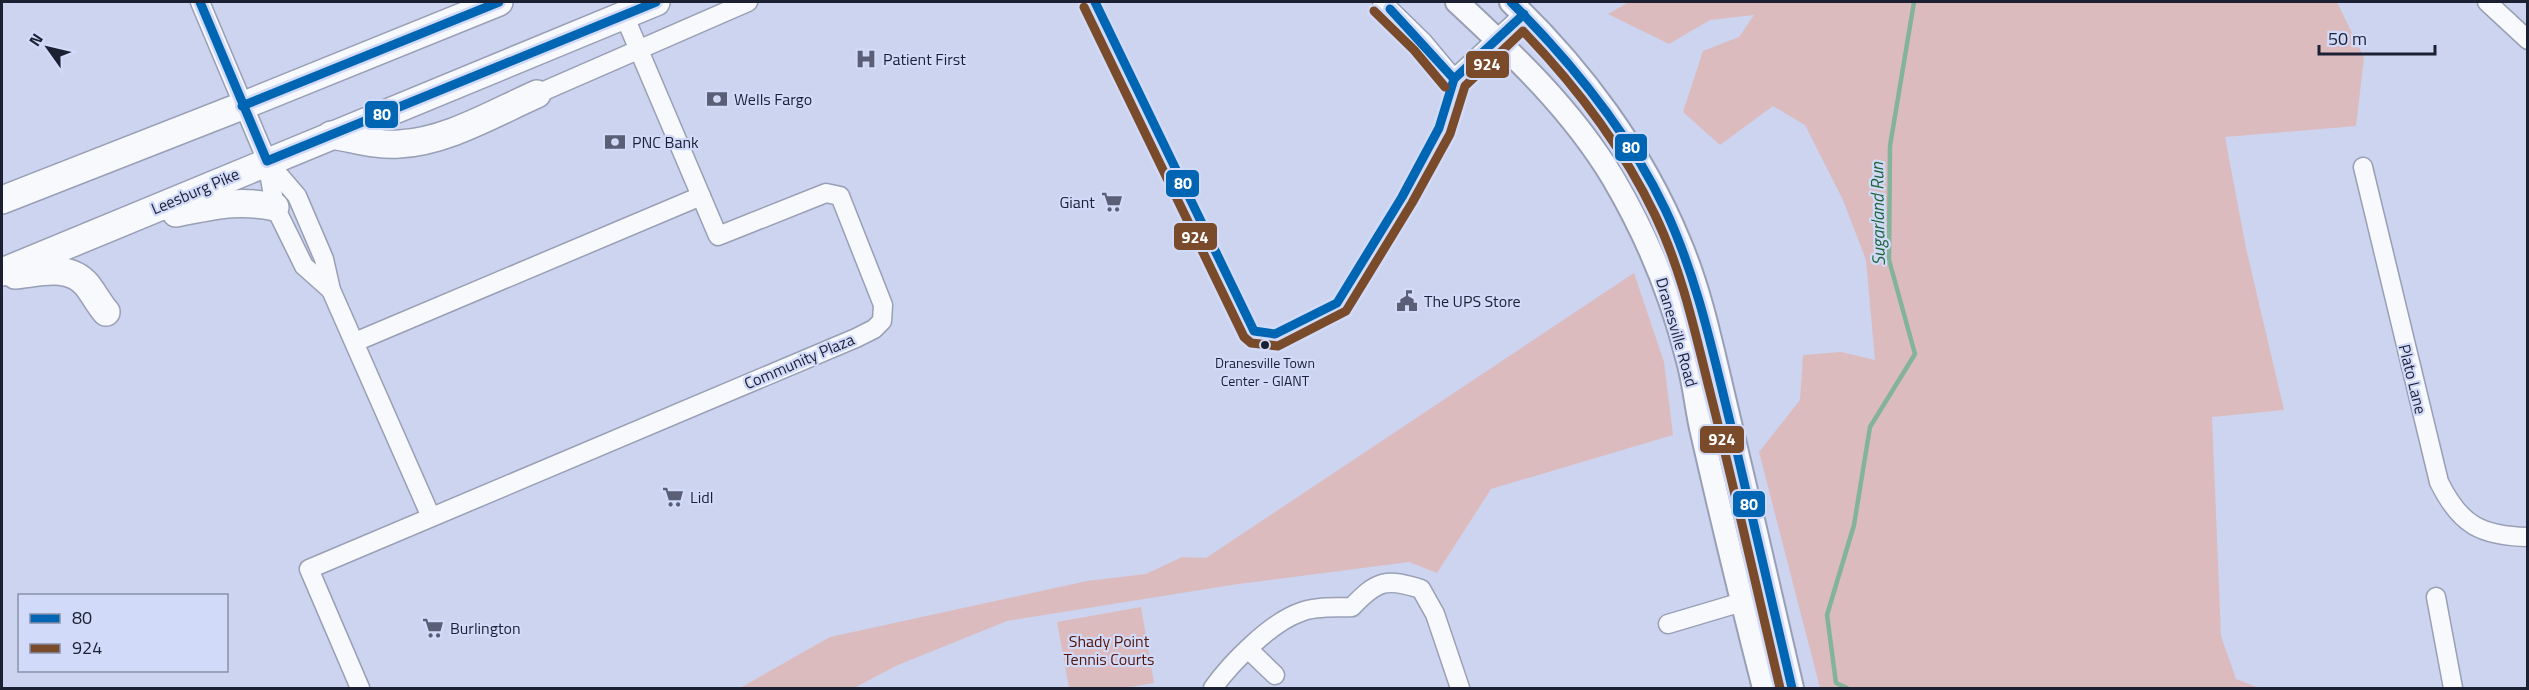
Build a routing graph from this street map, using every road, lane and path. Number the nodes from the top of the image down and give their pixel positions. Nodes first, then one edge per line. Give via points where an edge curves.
1 (200, 2) edge
2 (498, 2) edge
3 (656, 2) edge
4 (748, 2) edge
5 (1382, 2) edge
6 (1457, 2) edge
7 (2487, 2) edge
8 (1518, 8) edge
9 (624, 15) junction
10 (2528, 40) edge
11 (1498, 41) junction
12 (639, 48) junction
13 (537, 94) joint
14 (242, 106) junction
15 (331, 135) junction
16 (267, 161) junction
17 (2363, 167) dead end
18 (701, 196) junction
19 (4, 197) edge
20 (275, 207) junction
21 (119, 224) junction
22 (2, 272) edge
23 (2, 277) edge
24 (331, 290) junction
25 (106, 312) dead end
26 (355, 342) junction
27 (431, 517) junction
28 (2528, 537) edge
29 (2436, 597) dead end
30 (1742, 602) junction
31 (1668, 624) dead end
32 (1248, 650) junction
33 (1275, 675) dead end
34 (360, 688) edge
35 (1213, 688) edge
36 (1460, 688) edge
37 (1764, 688) edge
38 (1792, 688) edge
39 (2453, 688) edge

1 - 14 street
2 - 14 highway
3 - 9 highway, Leesburg Pike
4 - 12 street
5 - 11 street via 1454,79
6 - 11 main road, Dranesville Road
7 - 10 street
8 - 11 street
8 - 38 main road, Dranesville Road via 1593,94 1626,140 1656,190 1680,242 1706,326
9 - 12 street, Community Plaza
9 - 15 highway, Leesburg Pike
11 - 30 main road, Dranesville Road via 1568,114 1611,176 1647,242 1688,358
12 - 13 street
12 - 18 street, Community Plaza
13 - 15 highway via 414,143 378,143
14 - 16 street
14 - 19 highway
15 - 16 highway, Leesburg Pike
16 - 20 street
16 - 21 highway, Leesburg Pike
16 - 24 street via 297,196 324,259
17 - 28 street, Plato Lane via 2439,482 2456,509 2487,533
18 - 26 street
18 - 27 street, Community Plaza via 718,236 826,193 840,196 883,304 882,321 856,338
20 - 21 highway via 248,201 216,204
20 - 24 street via 304,266
21 - 22 highway, Leesburg Pike
23 - 25 highway via 68,272 86,284
24 - 26 street
26 - 27 street
27 - 34 street, Community Plaza via 309,568
29 - 39 street
30 - 31 street
30 - 37 main road, Dranesville Road
32 - 33 street
32 - 35 street
32 - 36 street via 1274,626 1301,611 1352,607 1370,587 1397,581 1421,589 1435,614

